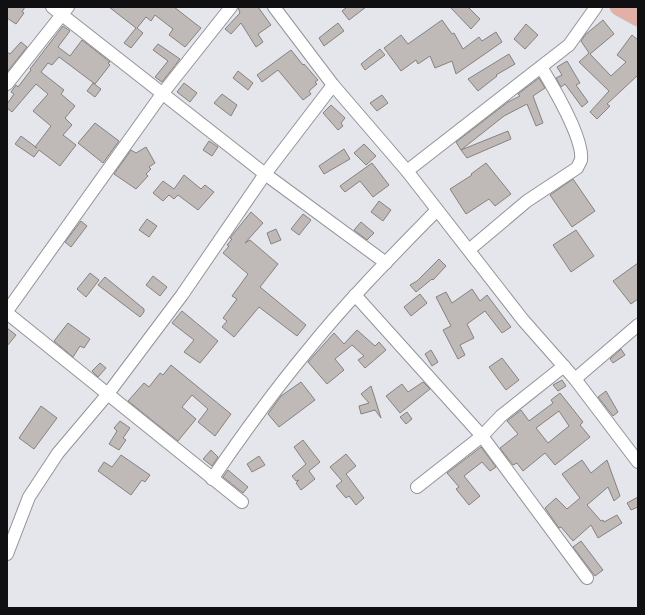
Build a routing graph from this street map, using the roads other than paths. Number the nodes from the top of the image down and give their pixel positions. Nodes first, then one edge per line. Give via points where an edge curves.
1 (52, 7) edge
2 (231, 7) edge
3 (274, 7) edge
4 (596, 7) edge
5 (618, 7) edge
6 (65, 11) edge
7 (638, 18) edge
8 (541, 67) junction
9 (7, 84) edge
10 (333, 84) junction
11 (162, 94) junction
12 (407, 171) junction
13 (265, 174) junction
14 (437, 210) junction
15 (470, 249) junction
16 (386, 263) junction
17 (355, 295) junction
18 (7, 312) edge
19 (638, 325) edge
20 (564, 366) junction
21 (575, 378) junction
22 (107, 395) junction
23 (482, 436) junction
24 (638, 462) edge
25 (212, 478) junction
26 (417, 487) dead end
27 (242, 502) dead end
28 (7, 554) edge
29 (587, 578) dead end

1 - 6 street
2 - 11 street
3 - 10 street
4 - 8 street via 569,45
5 - 7 main road
6 - 9 street
6 - 11 street
8 - 12 street
8 - 15 street via 571,124 581,160 577,168 527,201
10 - 12 street
10 - 13 street
11 - 13 street
11 - 18 street
12 - 14 street
13 - 16 street
13 - 22 street via 182,295
14 - 15 street
14 - 16 street
15 - 20 street via 523,320
16 - 17 street
17 - 23 street
17 - 25 street via 308,349
18 - 22 street
19 - 21 street
20 - 21 street
20 - 23 street via 502,416
21 - 24 street
22 - 25 street
22 - 28 street via 58,453 29,496
23 - 26 street
23 - 29 street
25 - 27 street

